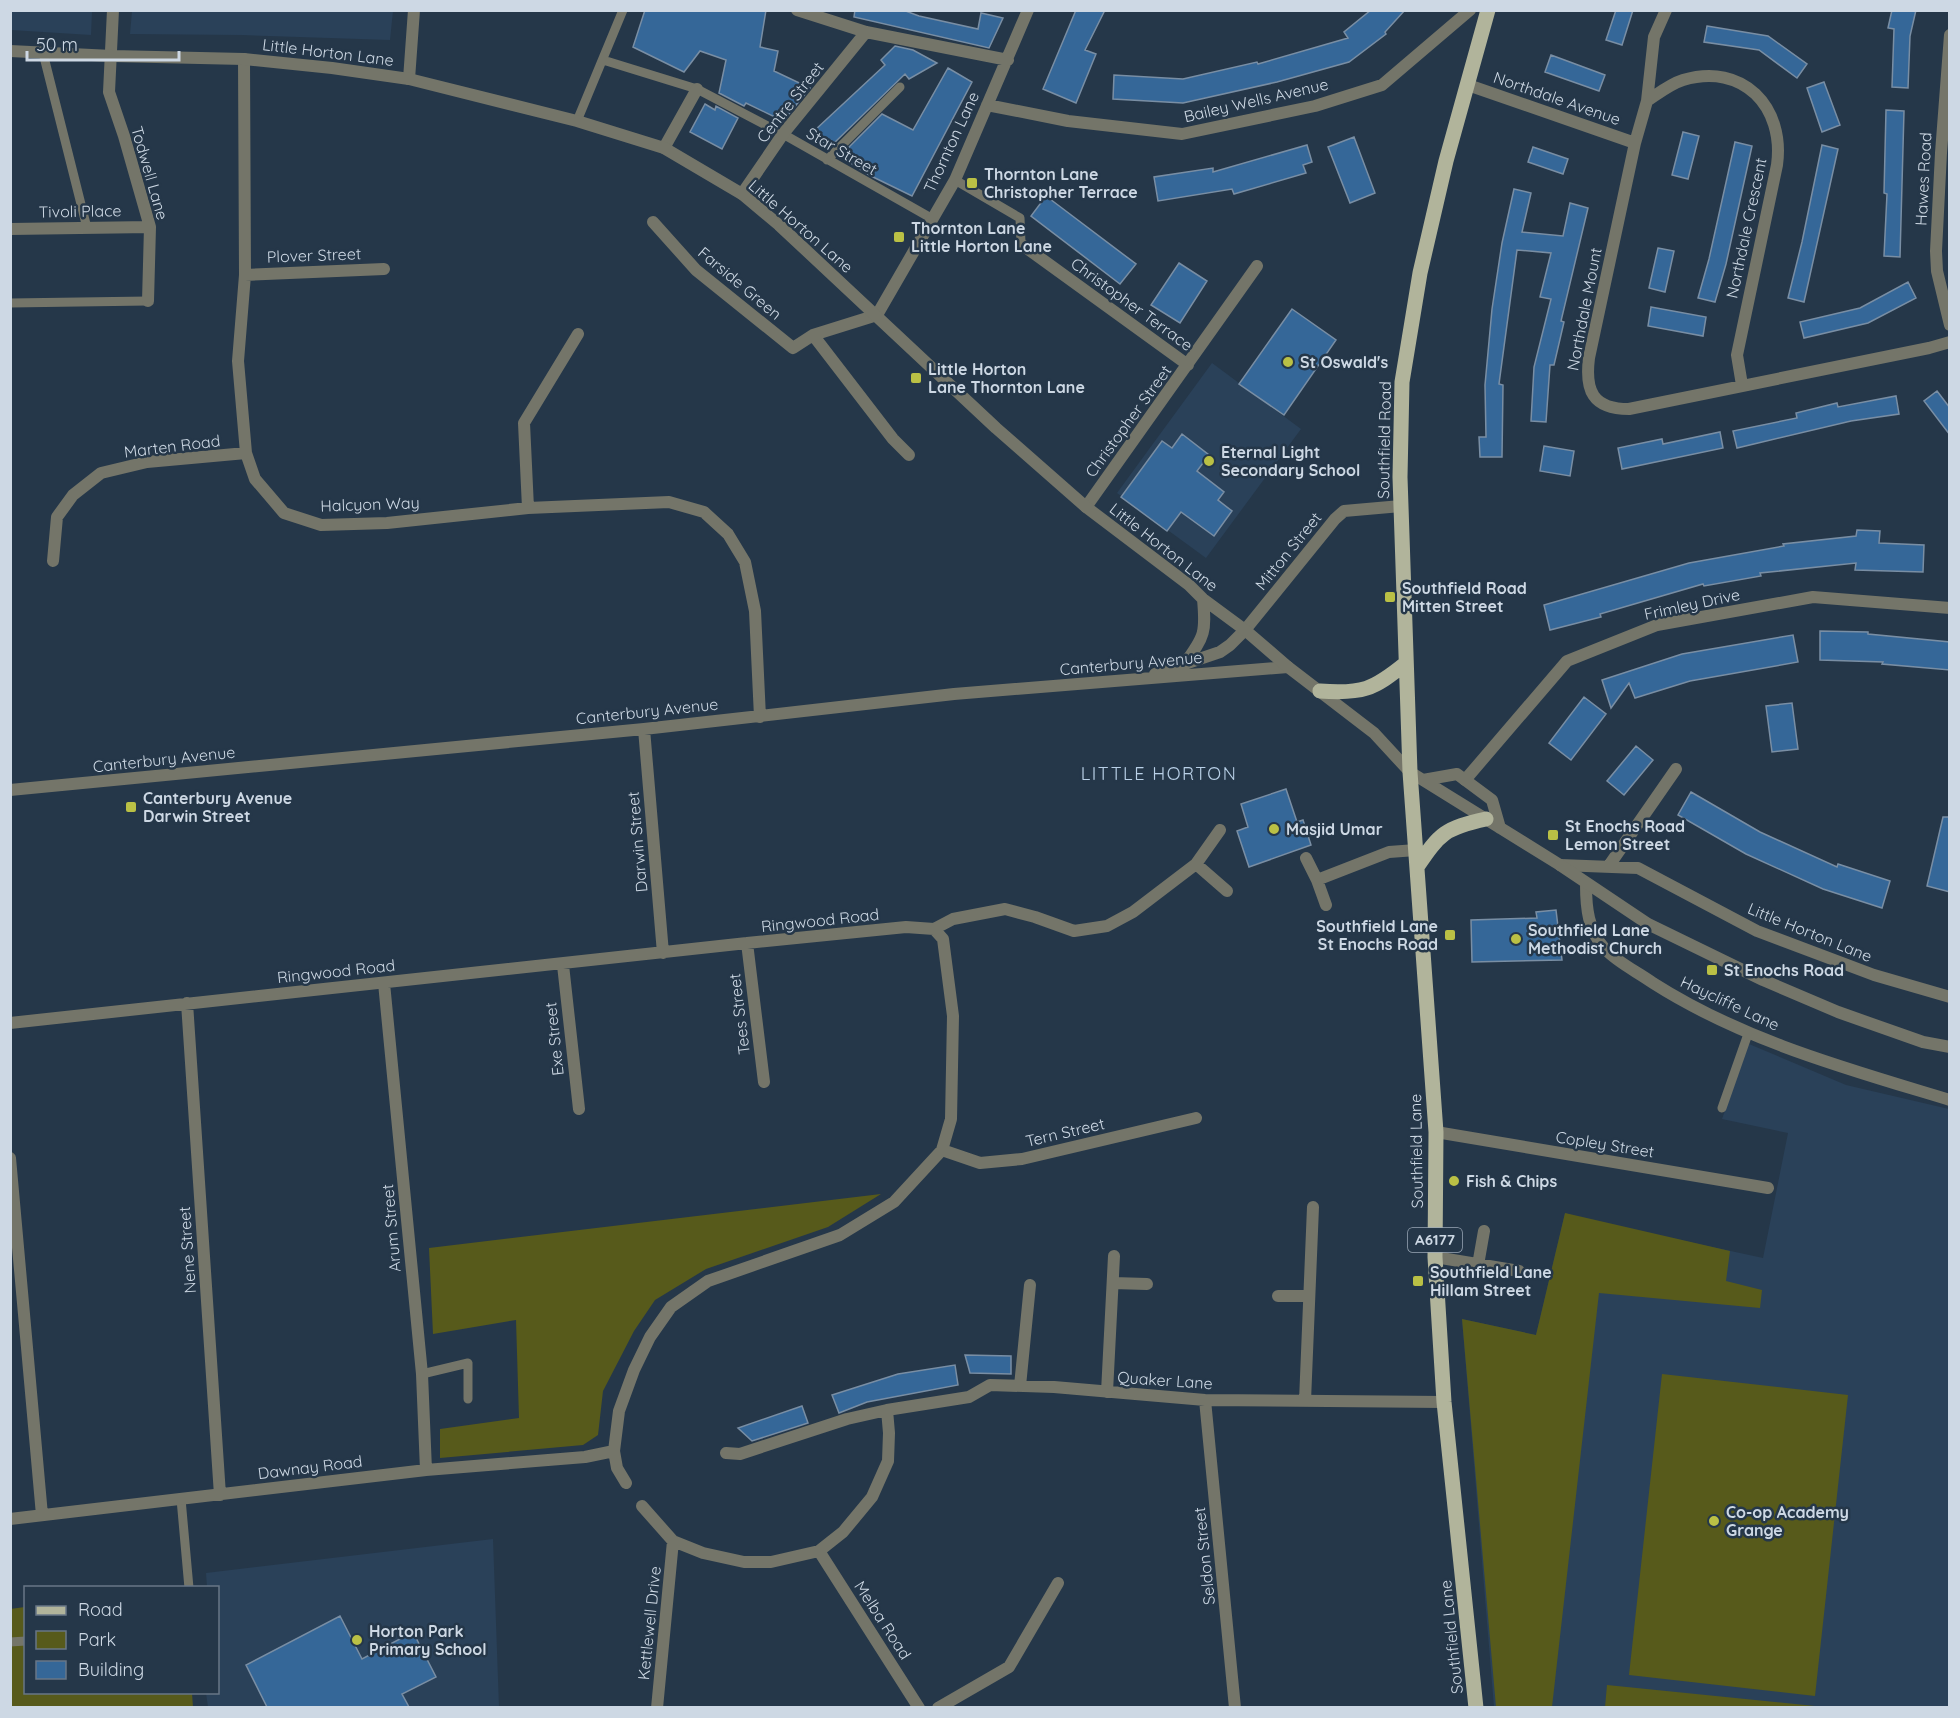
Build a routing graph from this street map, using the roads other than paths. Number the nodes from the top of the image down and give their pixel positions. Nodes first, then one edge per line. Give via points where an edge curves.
1 (113, 10) edge
2 (414, 10) edge
3 (623, 10) edge
4 (797, 10) edge
5 (1470, 10) edge
6 (1488, 10) edge
7 (1666, 10) edge
8 (1025, 12) edge
9 (866, 32) junction
10 (1950, 35) edge
11 (10, 51) edge
12 (43, 53) junction
13 (112, 56) junction
14 (244, 59) junction
15 (603, 60) junction
16 (1008, 60) junction
17 (409, 79) junction
18 (1468, 85) junction
19 (900, 87) dead end
20 (697, 89) junction
21 (1647, 101) junction
22 (987, 105) junction
23 (577, 121) junction
24 (783, 134) junction
25 (1635, 143) junction
26 (664, 148) junction
27 (1945, 154) edge
28 (827, 160) junction
29 (955, 180) junction
30 (742, 194) junction
31 (931, 218) junction
32 (653, 222) dead end
33 (150, 227) junction
34 (87, 228) junction
35 (10, 229) edge
36 (1021, 244) joint
37 (1257, 266) dead end
38 (384, 269) dead end
39 (245, 275) junction
40 (148, 301) joint
41 (10, 303) edge
42 (877, 315) junction
43 (1950, 325) edge
44 (578, 334) dead end
45 (813, 335) junction
46 (1950, 342) edge
47 (1188, 365) junction
48 (1742, 385) junction
49 (246, 453) junction
50 (909, 455) dead end
51 (1401, 506) junction
52 (1086, 507) junction
53 (528, 508) junction
54 (53, 561) dead end
55 (1203, 599) junction
56 (1950, 608) edge
57 (1245, 630) junction
58 (1185, 663) junction
59 (1406, 663) junction
60 (1288, 667) junction
61 (1139, 680) junction
62 (1320, 691) junction
63 (760, 717) junction
64 (644, 729) junction
65 (1676, 769) dead end
66 (1417, 776) junction
67 (1465, 780) junction
68 (10, 790) edge
69 (1485, 819) junction
70 (1500, 828) junction
71 (1220, 830) dead end
72 (1416, 850) junction
73 (1306, 858) dead end
74 (1197, 864) junction
75 (1560, 865) junction
76 (1417, 867) junction
77 (1608, 867) junction
78 (1317, 880) junction
79 (1586, 885) junction
80 (1227, 891) dead end
81 (1326, 905) dead end
82 (934, 929) junction
83 (747, 943) junction
84 (663, 953) junction
85 (563, 965) junction
86 (384, 983) junction
87 (1950, 997) edge
88 (187, 1003) junction
89 (10, 1023) edge
90 (1748, 1034) junction
91 (1950, 1047) edge
92 (764, 1082) dead end
93 (1950, 1100) edge
94 (1722, 1108) dead end
95 (579, 1109) dead end
96 (1196, 1118) dead end
97 (1436, 1132) junction
98 (942, 1150) junction
99 (10, 1158) edge
100 (1768, 1188) dead end
101 (1313, 1207) dead end
102 (1484, 1231) dead end
103 (1114, 1256) dead end
104 (1435, 1257) junction
105 (1478, 1265) junction
106 (1518, 1270) dead end
107 (1113, 1283) junction
108 (1147, 1284) dead end
109 (1030, 1285) dead end
110 (1278, 1296) dead end
111 (1309, 1296) junction
112 (422, 1374) junction
113 (1020, 1386) junction
114 (1107, 1392) junction
115 (468, 1399) dead end
116 (1205, 1400) junction
117 (1305, 1401) junction
118 (1444, 1402) junction
119 (887, 1410) junction
120 (614, 1451) junction
121 (726, 1453) dead end
122 (426, 1470) junction
123 (626, 1483) dead end
124 (220, 1495) junction
125 (181, 1499) junction
126 (642, 1506) dead end
127 (42, 1515) junction
128 (10, 1519) edge
129 (674, 1541) junction
130 (819, 1551) junction
131 (1058, 1583) dead end
132 (189, 1586) edge
133 (657, 1707) edge
134 (919, 1707) edge
135 (938, 1707) edge
136 (1235, 1707) edge
137 (1476, 1707) edge

1 - 13 street, Todwell Lane
2 - 17 street
3 - 15 lane
4 - 9 street
5 - 22 street, Bailey Wells Avenue via 1382,85 1315,106 1182,134 1068,122
6 - 18 main road, Southfield Road / A6177
7 - 21 street, Northdale Mount via 1654,37
8 - 16 street, Thornton Lane
9 - 16 street
9 - 24 street, Centre Street
10 - 27 street, Hawes Road
11 - 12 street, Little Horton Lane
12 - 13 street, Little Horton Lane
12 - 34 lane
13 - 14 street, Little Horton Lane
13 - 33 street, Todwell Lane via 109,92
14 - 17 street, Little Horton Lane
14 - 39 street, Halcyon Way
15 - 20 lane, Star Street
15 - 23 lane
16 - 22 street, Thornton Lane
17 - 23 street, Little Horton Lane
18 - 25 street, Northdale Avenue
18 - 51 main road, Southfield Road / A6177 via 1423,262 1402,382
19 - 28 lane
20 - 24 lane, Star Street
20 - 26 street
21 - 25 street, Northdale Mount
21 - 48 street, Northdale Crescent via 1682,80 1721,76 1746,86 1767,107 1774,121 1778,135 1777,165 1737,355
22 - 29 street, Thornton Lane
23 - 26 street, Little Horton Lane
24 - 28 lane, Star Street
24 - 30 street, Centre Street
25 - 48 street, Northdale Mount via 1589,358 1588,386 1609,406 1629,409
26 - 30 street, Little Horton Lane
27 - 43 street, Hawes Road via 1937,270
28 - 31 lane, Star Street
29 - 31 street, Thornton Lane
29 - 36 lane, Christopher Terrace via 1020,218
30 - 42 street, Little Horton Lane
31 - 42 street, Thornton Lane
32 - 45 street, Farside Green via 696,270 792,348
33 - 34 street, Tivoli Place
33 - 40 street, Todwell Lane
34 - 35 street, Tivoli Place
36 - 47 street, Christopher Terrace
37 - 47 street, Christopher Street
38 - 39 street, Plover Street
39 - 49 street, Halcyon Way via 238,361
40 - 41 lane
42 - 45 street, Farside Green
42 - 52 street, Little Horton Lane
44 - 53 street via 524,423
45 - 50 street
46 - 48 street, Northdale Mount
47 - 52 street, Christopher Street
49 - 53 street, Halcyon Way via 255,479 284,513 321,525 387,523
49 - 54 street, Marten Road via 147,462 101,473 73,495 57,517
51 - 57 street, Mitton Street via 1344,511
51 - 59 main road, Southfield Road / A6177
52 - 55 street, Little Horton Lane
53 - 63 street, Halcyon Way via 669,502 704,512 712,519 728,534 745,562 755,611
55 - 57 street, Little Horton Lane
55 - 58 street via 1201,641
56 - 67 street, Frimley Drive via 1813,597 1657,625 1567,661
57 - 58 street, Mitton Street via 1220,652
57 - 60 street, Little Horton Lane
58 - 61 street, Mitton Street
59 - 62 main road via 1382,682 1366,688
59 - 66 main road, Southfield Road / A6177
60 - 61 street, Canterbury Avenue
60 - 62 street, Little Horton Lane
61 - 63 street, Canterbury Avenue via 954,694
62 - 66 street, Little Horton Lane via 1374,733
63 - 64 street, Canterbury Avenue
64 - 68 street, Canterbury Avenue
64 - 84 street, Darwin Street
65 - 77 street
66 - 67 street via 1457,774
66 - 69 street
66 - 72 main road, Southfield Lane / A6177
67 - 70 street via 1492,800
69 - 70 street
69 - 76 main road via 1446,831
70 - 75 street
71 - 74 street
72 - 76 main road, Southfield Lane / A6177
72 - 78 street via 1389,852
73 - 78 street
74 - 80 street
74 - 82 street via 1133,912 1107,926 1074,931 1005,909 953,919
75 - 77 street, Little Horton Lane
75 - 79 street
76 - 97 main road, Southfield Lane / A6177
77 - 87 street, Little Horton Lane via 1638,868 1757,931 1874,975
78 - 81 street
79 - 90 street, Haycliffe Lane via 1586,907 1592,928 1604,948 1687,1004
79 - 91 street via 1648,924 1763,980 1838,1012 1923,1042
82 - 83 street, Ringwood Road via 906,927
82 - 98 street via 943,939 953,1016 951,1119
83 - 84 street, Ringwood Road
83 - 92 street, Tees Street
84 - 85 street, Ringwood Road
85 - 86 street, Ringwood Road
85 - 95 street, Exe Street
86 - 88 street, Ringwood Road
86 - 112 street, Arum Street
88 - 89 street, Ringwood Road
88 - 124 street, Nene Street
90 - 93 street, Haycliffe Lane
90 - 94 lane
96 - 98 street, Tern Street via 1022,1159 980,1163
97 - 100 street, Copley Street
97 - 104 main road, Southfield Lane / A6177
98 - 120 street via 894,1202 840,1235 708,1281 671,1307 634,1370 619,1411
99 - 127 street
101 - 111 street
102 - 105 street
103 - 107 street
104 - 105 street
104 - 118 main road, Southfield Lane / A6177
105 - 106 street
107 - 108 street
107 - 114 street
109 - 113 street
110 - 111 street
111 - 117 street
112 - 115 lane via 468,1363
112 - 122 street, Arum Street
113 - 114 street, Quaker Lane
113 - 119 street, Quaker Lane via 990,1385 969,1396
114 - 116 street, Quaker Lane
116 - 117 street, Quaker Lane
116 - 136 street, Seldon Street
117 - 118 street, Quaker Lane
118 - 137 main road, Southfield Lane / A6177
119 - 121 street, Quaker Lane via 740,1454
119 - 130 street via 888,1461 872,1497 843,1532
120 - 122 street, Dawnay Road via 585,1457
120 - 123 street via 617,1468
122 - 124 street, Dawnay Road
124 - 125 street, Dawnay Road
125 - 127 street, Dawnay Road
125 - 132 lane
126 - 129 street
127 - 128 street, Dawnay Road
129 - 130 street via 703,1553 744,1562 771,1562
129 - 133 street, Kettlewell Drive
130 - 134 street, Melba Road
131 - 135 street via 1009,1667

